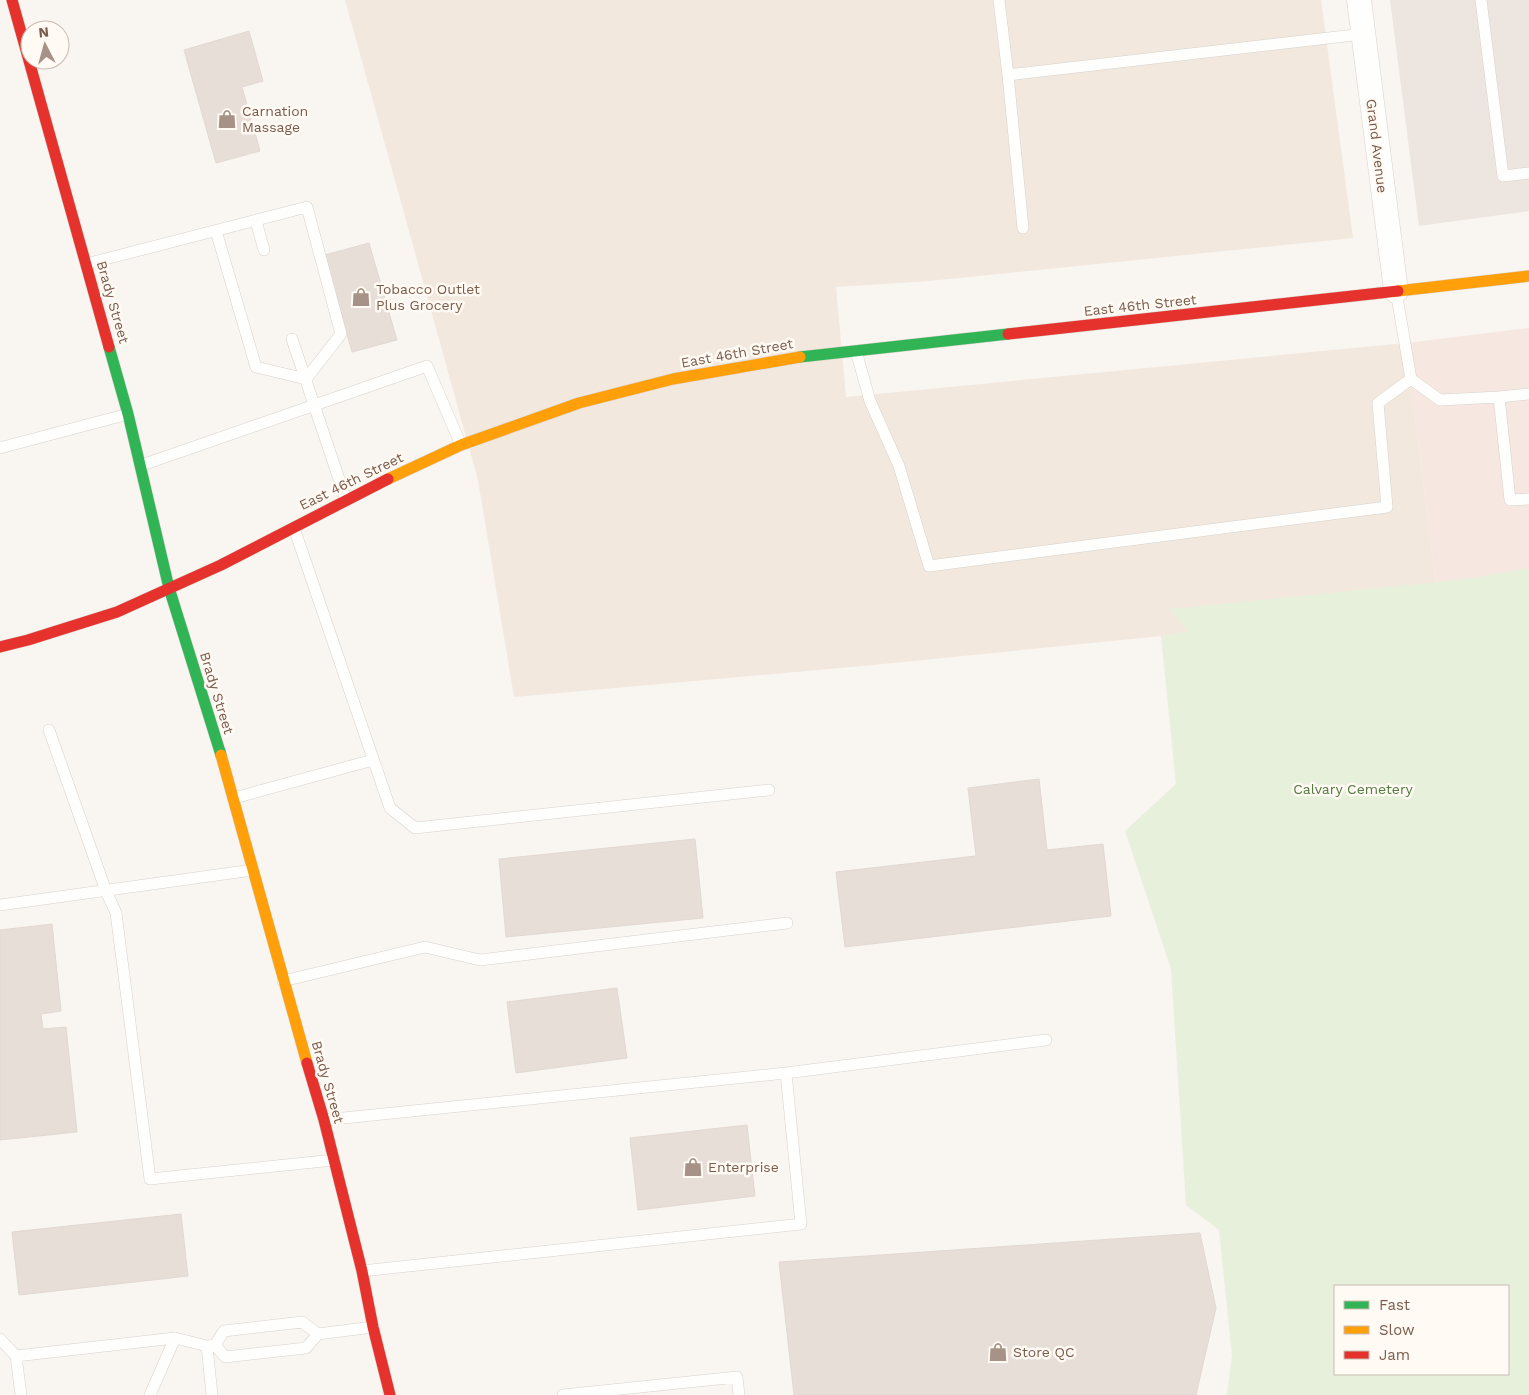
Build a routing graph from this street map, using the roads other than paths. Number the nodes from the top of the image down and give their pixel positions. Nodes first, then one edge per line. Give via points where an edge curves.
1 (12, 0) edge
2 (999, 0) edge
3 (1359, 0) edge
4 (1481, 0) edge
5 (1363, 34) junction
6 (1008, 75) junction
7 (1529, 173) edge
8 (256, 221) junction
9 (1023, 228) dead end
10 (216, 231) junction
11 (264, 250) dead end
12 (86, 264) junction
13 (1529, 276) edge
14 (1396, 291) junction
15 (292, 339) dead end
16 (856, 351) junction
17 (306, 378) junction
18 (1411, 379) junction
19 (1529, 394) edge
20 (1499, 397) junction
21 (314, 406) junction
22 (128, 414) junction
23 (461, 445) junction
24 (0, 448) edge
25 (142, 465) junction
26 (1529, 499) edge
27 (346, 500) junction
28 (294, 526) junction
29 (169, 588) junction
30 (0, 647) edge
31 (49, 730) dead end
32 (373, 760) junction
33 (769, 790) dead end
34 (234, 798) junction
35 (254, 870) junction
36 (106, 891) junction
37 (0, 906) edge
38 (787, 923) dead end
39 (283, 981) junction
40 (1046, 1040) dead end
41 (786, 1073) junction
42 (324, 1120) junction
43 (334, 1160) junction
44 (362, 1271) junction
45 (373, 1327) junction
46 (318, 1334) junction
47 (175, 1338) junction
48 (0, 1339) edge
49 (211, 1345) junction
50 (16, 1356) junction
51 (21, 1395) edge
52 (150, 1395) edge
53 (212, 1395) edge
54 (390, 1395) edge
55 (563, 1395) edge
56 (739, 1395) edge

1 - 12 main road, Brady Street
2 - 6 lane
3 - 5 street, Grand Avenue
4 - 7 lane via 1503,176
5 - 6 lane
5 - 14 street, Grand Avenue
6 - 9 lane
8 - 10 lane
8 - 11 lane
8 - 17 lane via 307,208 341,334
10 - 12 lane
10 - 17 lane via 256,367
12 - 22 main road, Brady Street
13 - 14 main road, East 46th Street
14 - 16 main road, East 46th Street
14 - 18 lane
15 - 17 lane
16 - 18 lane via 870,401 899,466 929,566 1387,507 1378,403
16 - 23 main road, East 46th Street via 673,379 579,403
17 - 21 lane
18 - 20 lane via 1440,400
19 - 20 lane
20 - 26 lane via 1510,500
21 - 23 lane via 427,366
21 - 25 lane
21 - 27 lane
22 - 24 lane
22 - 25 main road, Brady Street
23 - 27 main road, East 46th Street
25 - 29 main road, Brady Street
27 - 28 main road, East 46th Street
28 - 29 main road, East 46th Street via 221,565
28 - 32 lane
29 - 30 main road, East 46th Street via 117,612
29 - 34 main road, Brady Street
31 - 36 lane
32 - 33 lane via 390,808 415,828
32 - 34 lane
34 - 35 main road, Brady Street
35 - 36 lane
35 - 39 main road, Brady Street
36 - 37 lane
36 - 43 lane via 116,913 150,1179
38 - 39 lane via 480,960 424,948
39 - 42 main road, Brady Street
40 - 41 lane
41 - 42 lane
41 - 44 lane via 801,1224
42 - 43 main road, Brady Street
43 - 44 main road, Brady Street
44 - 45 main road, Brady Street
45 - 46 lane
45 - 54 main road, Brady Street
46 - 49 lane via 302,1322 224,1331
46 - 49 lane via 306,1348 225,1357
47 - 49 lane
47 - 50 lane
47 - 52 lane
48 - 50 lane
49 - 53 lane
50 - 51 lane
55 - 56 lane via 737,1377

